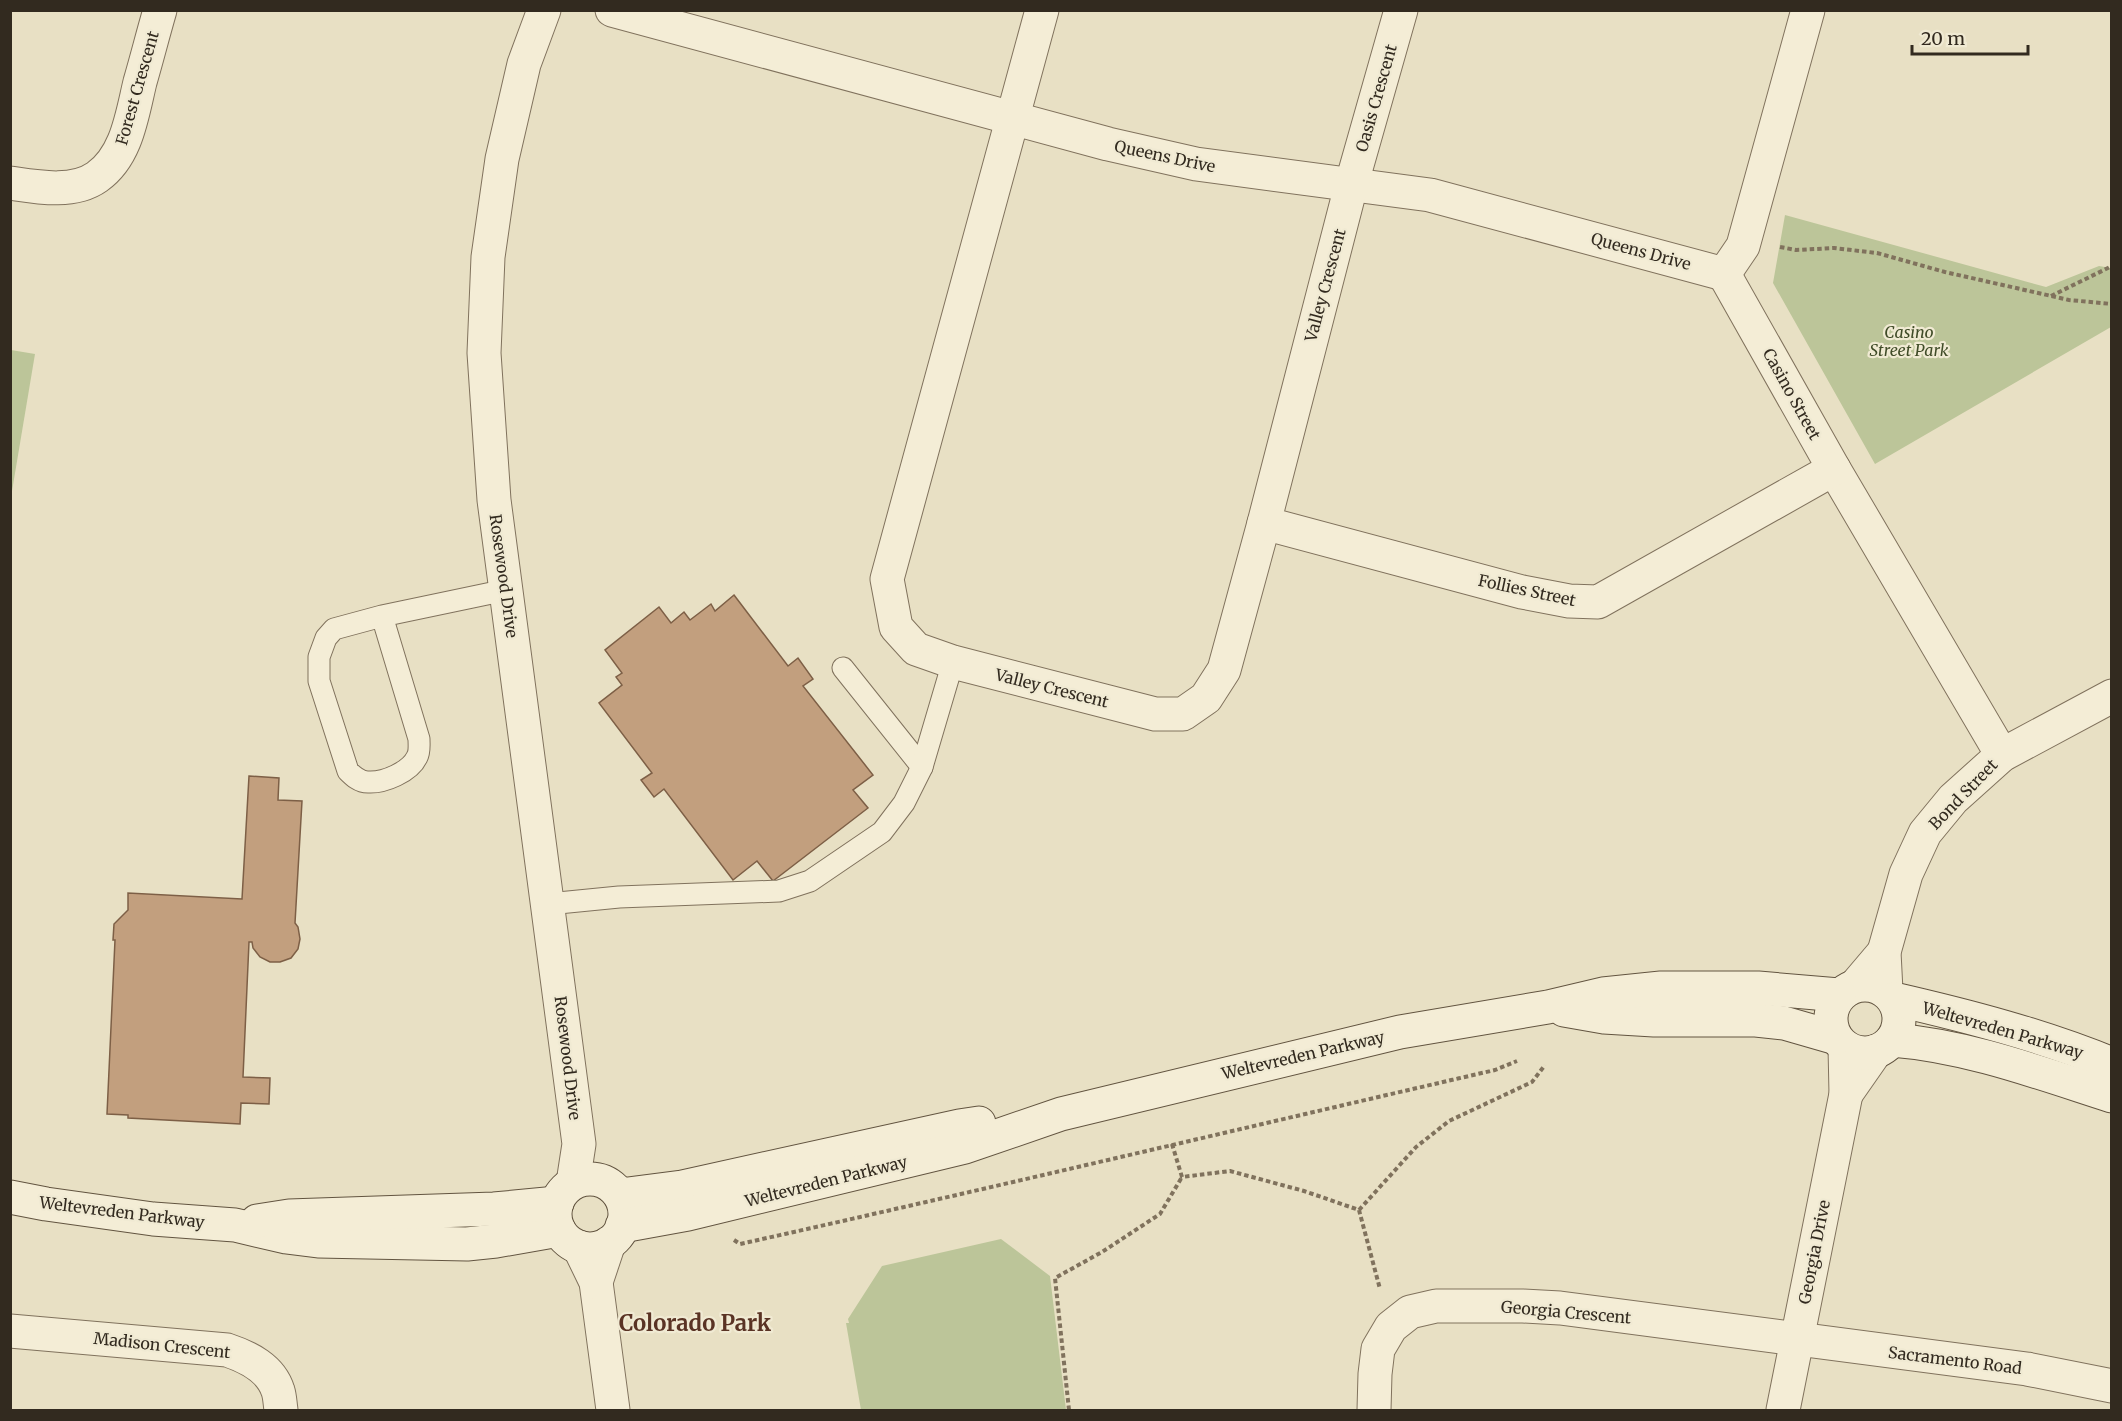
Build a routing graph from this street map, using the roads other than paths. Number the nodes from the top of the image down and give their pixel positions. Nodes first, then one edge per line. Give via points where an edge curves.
1 (159, 10) edge
2 (544, 10) edge
3 (612, 10) edge
4 (1042, 10) edge
5 (1401, 10) edge
6 (1808, 10) edge
7 (1012, 119) junction
8 (10, 183) edge
9 (1351, 186) junction
10 (1724, 274) junction
11 (1834, 469) junction
12 (1264, 524) junction
13 (506, 590) junction
14 (382, 616) junction
15 (953, 662) junction
16 (843, 668) dead end
17 (2112, 696) edge
18 (2002, 755) junction
19 (921, 767) junction
20 (548, 904) junction
21 (1869, 993) junction
22 (1548, 1007) junction
23 (1863, 1044) junction
24 (2112, 1064) edge
25 (2112, 1096) edge
26 (10, 1197) edge
27 (590, 1213) junction
28 (10, 1330) edge
29 (1797, 1339) junction
30 (2112, 1386) edge
31 (280, 1410) edge
32 (613, 1410) edge
33 (1374, 1410) edge
34 (1783, 1410) edge

1 - 8 street, Forest Crescent via 126,137 114,160 96,178 74,186
2 - 13 street, Rosewood Drive via 525,64 502,159 488,257 484,353 494,500
3 - 7 street, Queens Drive
4 - 7 street
5 - 9 street, Oasis Crescent
6 - 10 street via 1743,246
7 - 9 street, Queens Drive via 1196,164
7 - 15 street, Valley Crescent via 887,579 896,627 916,649
9 - 10 street, Queens Drive via 1430,195
9 - 12 street, Valley Crescent
10 - 11 street, Casino Street
11 - 12 street, Follies Street via 1598,602 1522,592
11 - 18 street, Casino Street
12 - 15 street, Valley Crescent via 1224,670 1206,698 1183,714 1155,714
13 - 14 lane
13 - 20 street, Rosewood Drive
14 - 14 lane via 334,629 319,657 319,681 348,771 356,779 368,782 404,771 418,754 419,739
15 - 19 lane
16 - 19 lane
17 - 18 street, Bond Street
18 - 21 street, Bond Street via 1953,799 1925,833 1906,874
19 - 20 lane via 904,803 882,832 810,881 779,891
20 - 27 street, Rosewood Drive
21 - 22 street, Weltevreden Parkway via 1661,988 1603,994
21 - 23 street, Georgia Drive via 1900,1012 1899,1027
21 - 23 street via 1832,1008 1831,1023
21 - 24 street, Weltevreden Parkway via 2066,1045
22 - 23 street, Weltevreden Parkway via 1604,1017 1765,1021
22 - 27 street, Weltevreden Parkway via 1400,1032 1060,1114 959,1126 682,1187
23 - 25 street, Weltevreden Parkway via 1923,1043 1970,1053
23 - 29 street, Georgia Drive via 1846,1094
26 - 27 street, Weltevreden Parkway via 153,1219 235,1225 318,1241 496,1241
27 - 32 street, Rosewood Drive
28 - 31 street, Madison Crescent via 227,1350 248,1357 266,1371 278,1390
29 - 30 street, Sacramento Road via 2027,1369
29 - 33 street, Georgia Crescent via 1560,1308 1436,1306 1410,1312 1391,1327 1378,1348
29 - 34 street, Georgia Drive

